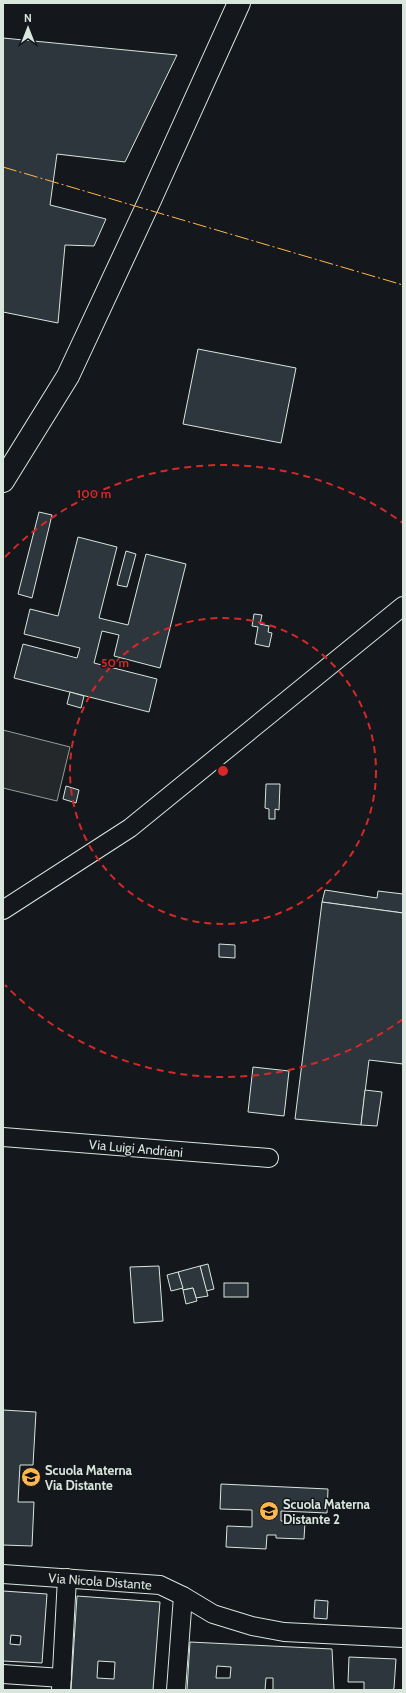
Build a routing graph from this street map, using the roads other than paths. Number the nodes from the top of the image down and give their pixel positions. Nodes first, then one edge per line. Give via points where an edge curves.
1 (239, 3) edge
2 (3, 480) edge
3 (403, 606) edge
4 (3, 910) edge
5 (3, 1137) edge
6 (269, 1158) dead end
7 (3, 1574) edge
8 (67, 1578) junction
9 (183, 1596) junction
10 (403, 1638) edge
11 (3, 1674) edge
12 (61, 1684) edge
13 (176, 1690) edge

1 - 2 street via 68,376
3 - 4 street via 130,828
5 - 6 street, Via Luigi Andriani
7 - 8 street, Via Nicola Distante
8 - 9 street, Via Nicola Distante via 160,1585
8 - 12 street
9 - 10 street, Via Nicola Distante via 213,1614 284,1632
9 - 13 street
11 - 12 street

